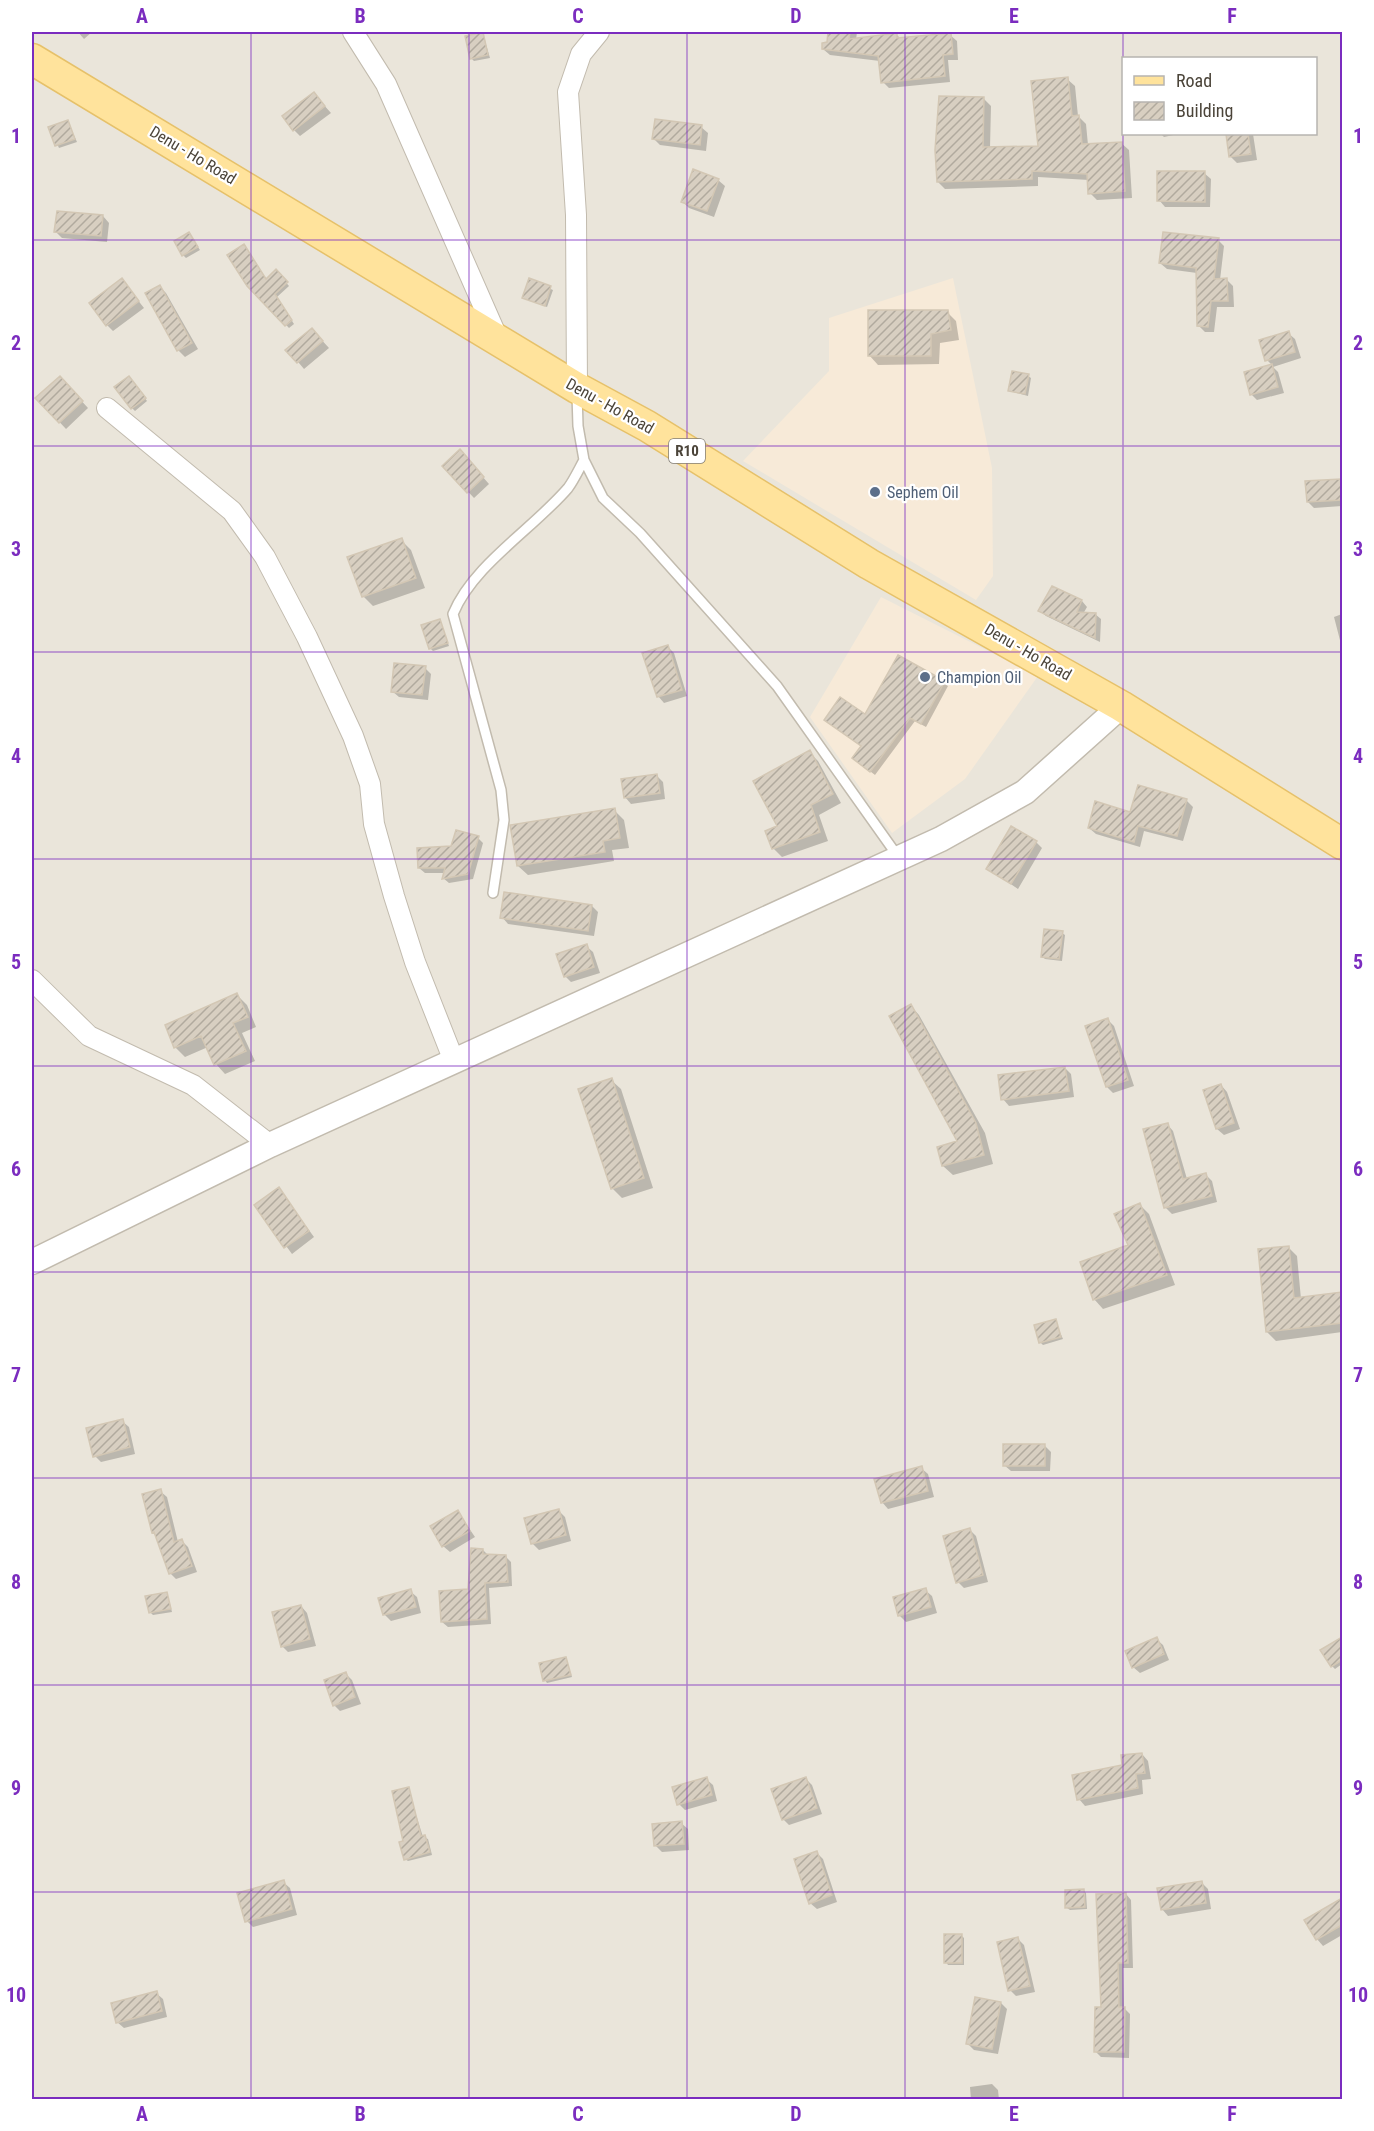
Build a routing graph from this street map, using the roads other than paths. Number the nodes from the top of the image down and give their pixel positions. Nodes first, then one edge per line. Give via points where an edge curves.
1 (353, 32) edge
2 (599, 32) edge
3 (32, 59) edge
4 (498, 339) junction
5 (577, 388) junction
6 (107, 408) dead end
7 (584, 460) junction
8 (1121, 706) junction
9 (1342, 844) edge
10 (899, 858) junction
11 (493, 893) dead end
12 (32, 980) edge
13 (454, 1061) junction
14 (270, 1145) junction
15 (32, 1262) edge

1 - 4 street via 386,84
2 - 5 street via 581,54 568,92 576,215
3 - 4 main road, Denu - Ho Road / R10
4 - 5 main road, Denu - Ho Road / R10
5 - 7 lane
5 - 8 main road, Denu - Ho Road / R10 via 647,426 869,564
6 - 13 street via 232,511 266,557 353,736 370,784 374,824 394,896
7 - 10 lane via 603,498 640,532 777,686
7 - 11 lane via 569,486 480,575 453,614 501,790 504,820
8 - 9 main road, Denu - Ho Road / R10
8 - 10 street via 1025,792
10 - 13 street
12 - 14 street via 89,1036 193,1085
13 - 14 street
14 - 15 street

